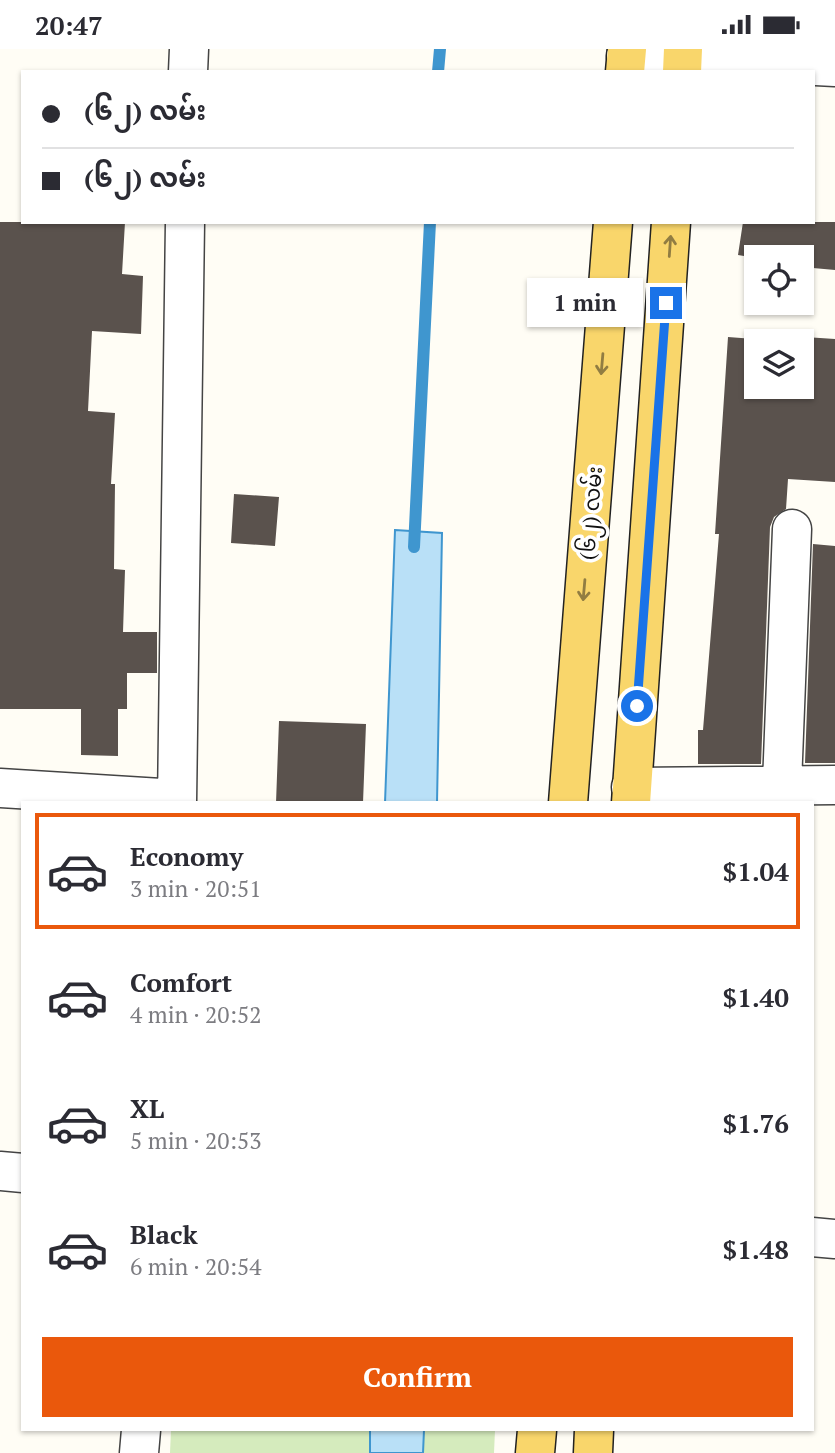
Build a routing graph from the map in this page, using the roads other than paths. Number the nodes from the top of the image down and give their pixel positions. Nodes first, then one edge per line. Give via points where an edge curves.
1 (190, 49) edge
2 (626, 59) edge
3 (683, 60) edge
4 (835, 67) edge
5 (188, 70) edge
6 (185, 224) edge
7 (613, 224) edge
8 (671, 224) edge
9 (792, 529) dead end
10 (782, 784) junction
11 (835, 785) edge
12 (0, 788) edge
13 (631, 795) edge
14 (177, 801) edge
15 (568, 801) edge
16 (0, 1171) edge
17 (21, 1173) edge
18 (814, 1237) edge
19 (835, 1239) edge
20 (141, 1431) edge
21 (537, 1431) edge
22 (594, 1431) edge
23 (139, 1453) edge
24 (536, 1453) edge
25 (593, 1453) edge

1 - 5 street
2 - 3 street
3 - 4 street
6 - 14 street
7 -> 15 main road, (၆၂) လမ်း
13 -> 8 main road
9 - 10 street
10 - 11 street
10 - 13 street
12 - 14 street
16 - 17 street
18 - 19 street
20 - 23 street
21 - 24 main road
22 - 25 main road

